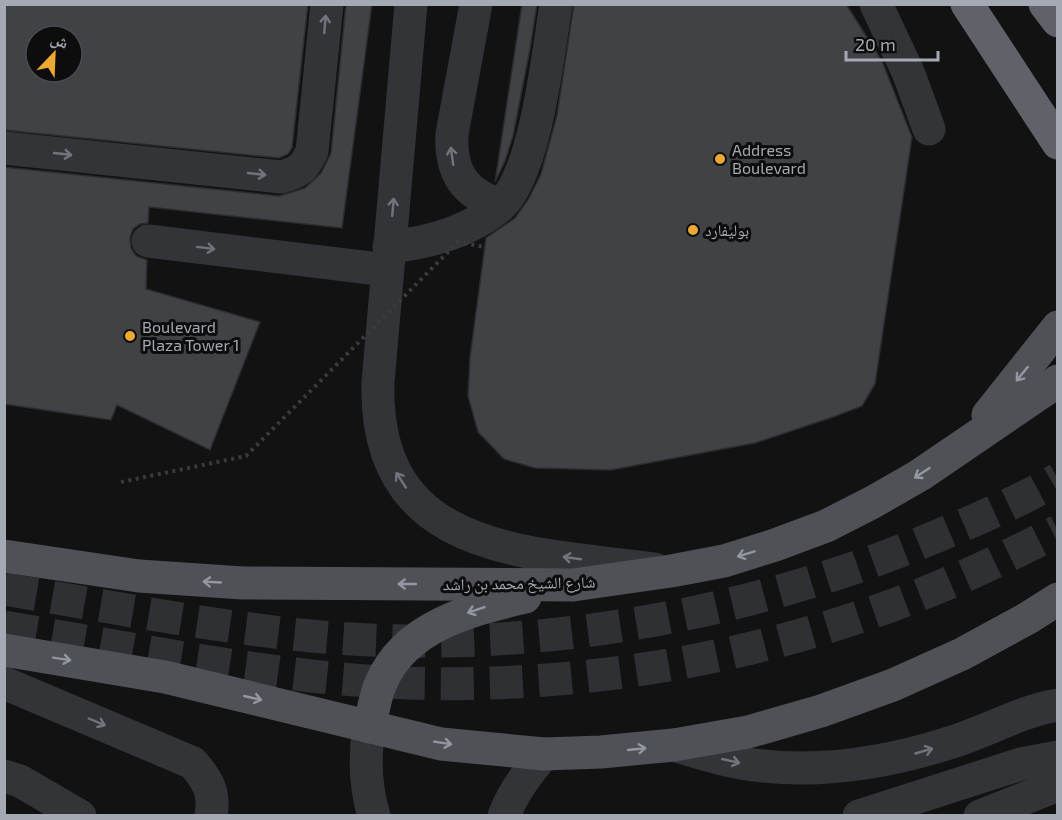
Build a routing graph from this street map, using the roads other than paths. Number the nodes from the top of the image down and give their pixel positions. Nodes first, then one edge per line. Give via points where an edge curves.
1 (327, 4) edge
2 (411, 4) edge
3 (476, 4) edge
4 (556, 4) edge
5 (876, 4) edge
6 (967, 4) edge
7 (1045, 4) edge
8 (1058, 21) edge
9 (929, 129) dead end
10 (1058, 143) edge
11 (4, 148) edge
12 (501, 205) junction
13 (148, 241) dead end
14 (388, 259) junction
15 (1058, 327) edge
16 (1058, 381) edge
17 (964, 444) junction
18 (4, 556) edge
19 (671, 571) junction
20 (573, 585) junction
21 (1058, 599) edge
22 (4, 650) edge
23 (4, 682) edge
24 (1058, 705) edge
25 (369, 727) junction
26 (1058, 742) edge
27 (674, 745) junction
28 (544, 754) junction
29 (1058, 757) edge
30 (1021, 764) junction
31 (4, 776) edge
32 (1058, 785) edge
33 (80, 816) edge
34 (211, 816) edge
35 (374, 816) edge
36 (504, 816) edge
37 (859, 816) edge
38 (980, 816) edge

11 -> 1 street via 281,177 297,172 306,164 313,142
14 -> 2 street
12 -> 3 street via 467,186 454,166 451,150
4 - 12 street via 530,148
5 - 9 street
6 - 10 highway
7 - 8 highway
12 - 14 street via 476,221 410,245
13 -> 14 street
19 -> 14 street via 490,544 460,533 432,516 409,493 382,441 377,411
15 -> 17 main road
16 - 17 main road, شارع الشيخ محمد بن راشد
17 -> 19 main road, شارع الشيخ محمد بن راشد via 920,475 825,525 734,558
20 -> 18 main road, شارع الشيخ محمد بن راشد via 191,581
19 - 20 main road, شارع الشيخ محمد بن راشد
20 -> 25 main road via 477,609 428,629 395,656 380,684
21 - 27 main road via 962,654 892,685 748,732
22 -> 25 main road via 165,677
23 -> 34 street via 193,763 208,781 213,802
27 -> 24 street via 741,763 845,766 942,745 1019,715
25 -> 28 main road via 441,744
25 - 35 street via 365,760
26 - 30 street via 1042,748
28 -> 27 main road
28 - 36 street via 528,772
29 - 30 street
30 - 37 street
31 - 33 street via 20,781
32 - 38 street

